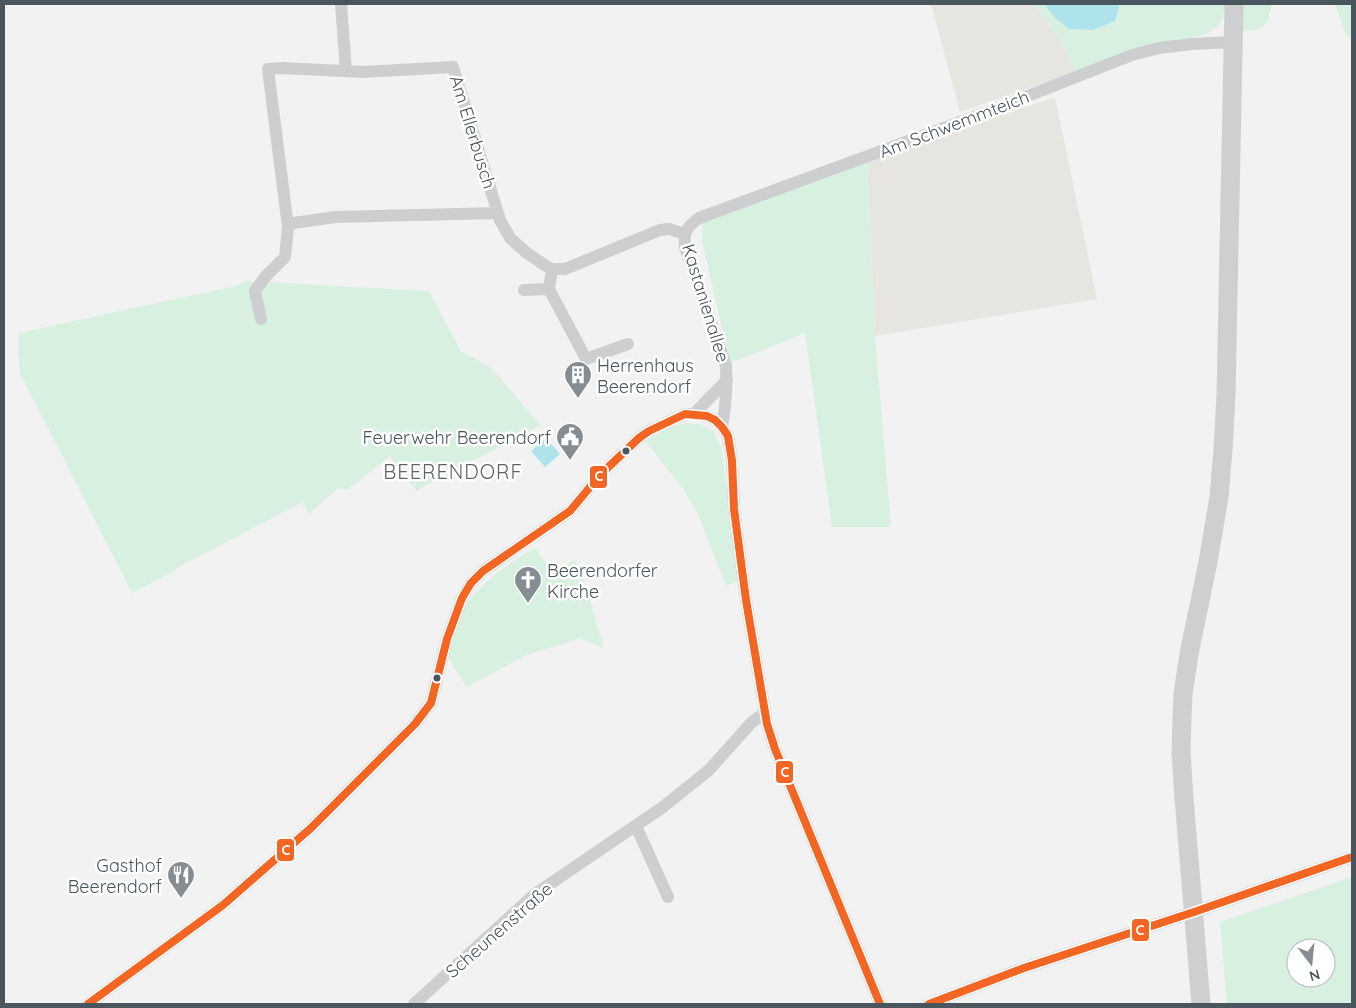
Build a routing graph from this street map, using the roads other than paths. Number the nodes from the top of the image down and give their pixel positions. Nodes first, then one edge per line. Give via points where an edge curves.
1 (341, 4) edge
2 (1234, 4) edge
3 (1233, 42) junction
4 (346, 71) junction
5 (498, 213) junction
6 (288, 228) junction
7 (685, 234) junction
8 (552, 269) junction
9 (549, 289) junction
10 (524, 290) dead end
11 (261, 319) dead end
12 (628, 344) dead end
13 (727, 380) junction
14 (694, 414) junction
15 (722, 427) junction
16 (765, 714) junction
17 (636, 826) junction
18 (1352, 857) edge
19 (668, 897) dead end
20 (1194, 912) junction
21 (88, 1004) edge
22 (414, 1004) edge
23 (880, 1004) edge
24 (929, 1004) edge
25 (1201, 1004) edge

1 - 4 street
2 - 3 main road
3 - 7 street, Am Schwemmteich via 1159,48 1132,55 699,218 690,224
3 - 20 main road via 1223,450 1219,497 1183,694 1182,762
4 - 5 street, Am Ellerbusch via 453,67
4 - 6 street, Am Ellerbusch via 268,69
5 - 6 street, Am Ellerbusch via 335,217 294,224
5 - 8 street, Am Ellerbusch via 510,238
6 - 11 street, Am Ellerbusch via 285,257 255,291
7 - 8 street via 660,230 565,269
7 - 13 street, Kastanienallee via 686,247 726,366
8 - 9 street
9 - 10 street
9 - 12 street via 586,359
13 - 14 street
13 - 15 street, Kastanienallee
14 - 15 street via 716,420
14 - 21 street via 685,414 662,424 639,438 600,475 570,511 471,583 447,639 431,703 415,724 311,828 223,905
15 - 16 street, Kastanienallee via 728,436 732,461 742,572
16 - 17 street, Scheunenstraße via 752,722 709,770
16 - 23 street, Kastanienallee via 775,749
17 - 19 street
17 - 22 street, Scheunenstraße via 535,894
18 - 20 street
20 - 24 street via 1024,968
20 - 25 main road

